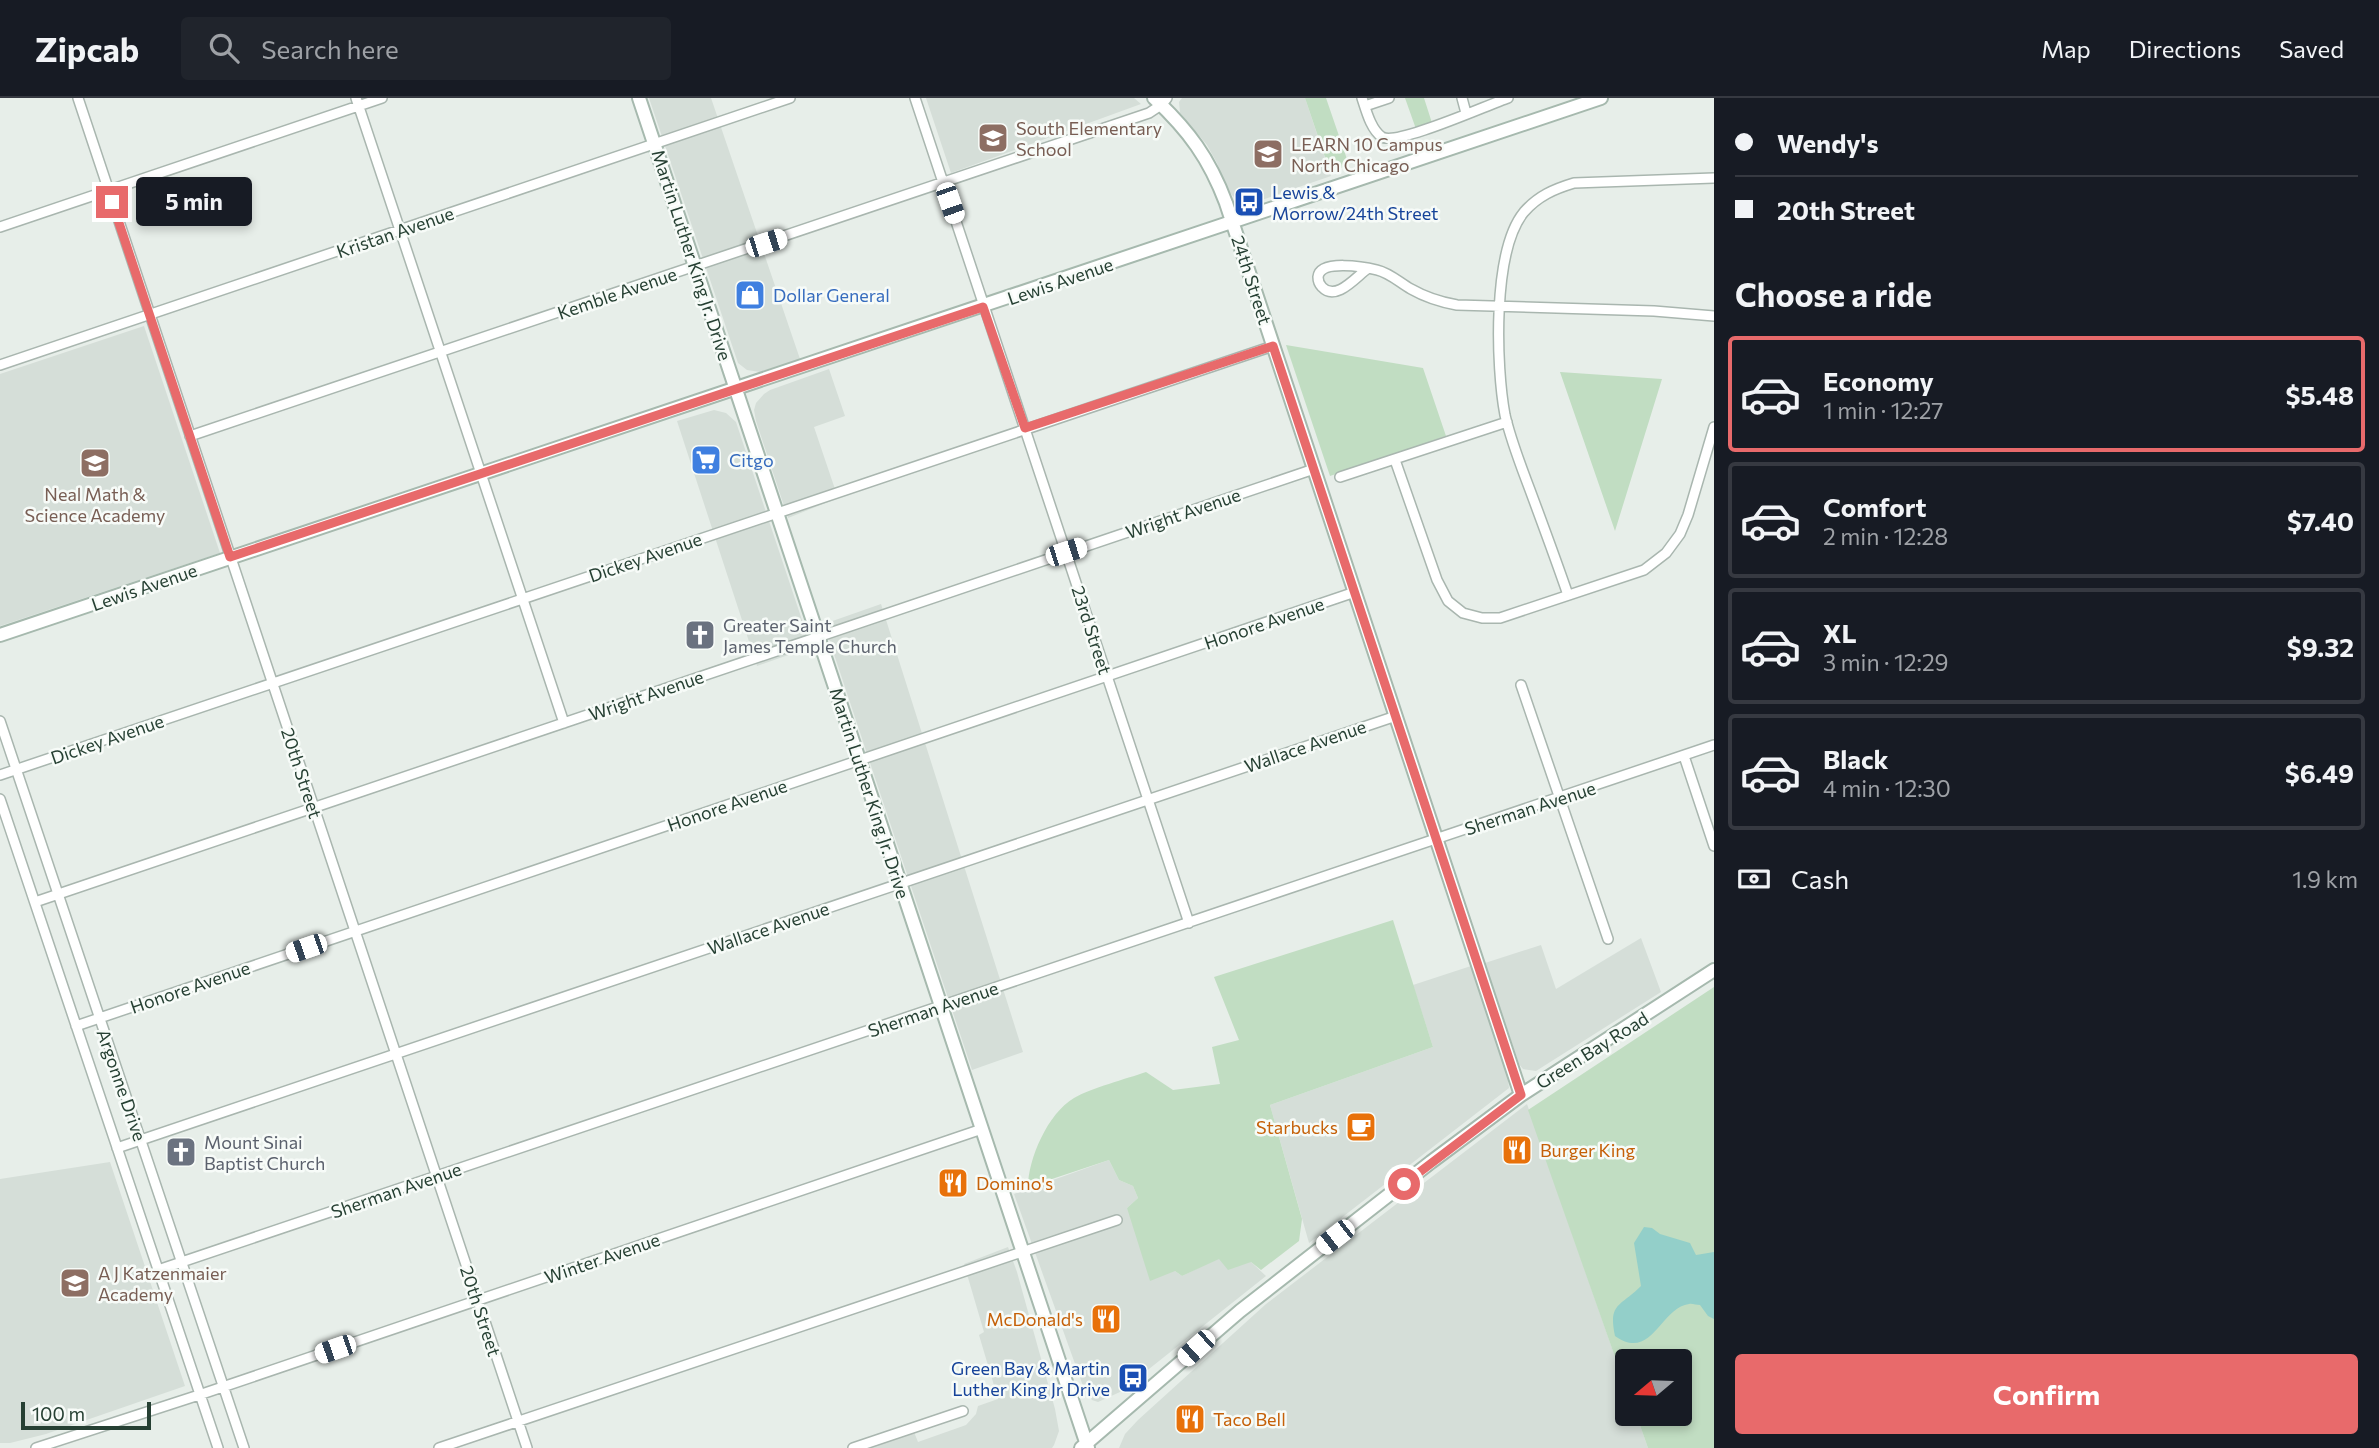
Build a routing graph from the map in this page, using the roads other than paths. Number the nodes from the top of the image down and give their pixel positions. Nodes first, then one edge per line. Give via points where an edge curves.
1 (78, 98) edge
2 (382, 98) edge
3 (639, 98) edge
4 (790, 98) edge
5 (915, 98) edge
6 (1389, 98) edge
7 (1462, 98) edge
8 (1508, 98) edge
9 (1601, 98) edge
10 (1161, 100) edge
11 (1491, 101) edge
12 (357, 102) edge
13 (1363, 102) edge
14 (1466, 113) junction
15 (654, 144) junction
16 (1714, 178) edge
17 (943, 183) junction
18 (108, 191) junction
19 (1232, 222) junction
20 (0, 227) edge
21 (400, 230) junction
22 (695, 266) junction
23 (1367, 269) junction
24 (983, 307) junction
25 (1499, 307) junction
26 (150, 315) junction
27 (1714, 316) edge
28 (1273, 346) junction
29 (440, 352) junction
30 (0, 365) edge
31 (736, 388) junction
32 (1507, 422) junction
33 (1714, 426) edge
34 (1025, 428) junction
35 (190, 436) junction
36 (1711, 448) edge
37 (1395, 460) junction
38 (1314, 469) junction
39 (481, 474) junction
40 (1340, 477) dead end
41 (777, 512) junction
42 (1066, 552) junction
43 (230, 557) junction
44 (1355, 592) junction
45 (1568, 596) junction
46 (522, 598) junction
47 (0, 635) edge
48 (818, 636) junction
49 (1107, 676) junction
50 (272, 683) junction
51 (1521, 685) dead end
52 (1396, 716) junction
53 (0, 721) edge
54 (564, 723) junction
55 (1714, 745) edge
56 (1684, 756) junction
57 (859, 760) junction
58 (16, 769) junction
59 (0, 775) edge
60 (0, 799) edge
61 (1148, 799) junction
62 (1559, 799) junction
63 (314, 808) junction
64 (1437, 839) junction
65 (1714, 846) edge
66 (900, 883) junction
67 (58, 894) junction
68 (35, 902) junction
69 (1189, 923) junction
70 (355, 931) junction
71 (1608, 939) dead end
72 (1714, 970) edge
73 (941, 1006) junction
74 (100, 1018) junction
75 (76, 1026) junction
76 (396, 1054) junction
77 (1521, 1095) junction
78 (982, 1129) junction
79 (141, 1140) junction
80 (117, 1148) junction
81 (436, 1177) junction
82 (1117, 1220) dead end
83 (1022, 1252) junction
84 (182, 1262) junction
85 (158, 1270) junction
86 (478, 1300) junction
87 (223, 1387) junction
88 (199, 1395) junction
89 (963, 1411) dead end
90 (518, 1421) junction
91 (1085, 1446) edge
92 (36, 1448) edge
93 (218, 1448) edge
94 (244, 1448) edge
95 (439, 1448) edge
96 (527, 1448) edge
97 (853, 1448) edge

1 - 18 street, 20th Street
2 - 12 street
3 - 15 street, Martin Luther King Jr. Drive
4 - 15 street, Kristan Avenue
5 - 17 street, 23rd Street
6 - 13 street
7 - 14 street
8 - 11 street
9 - 19 street, Lewis Avenue
10 - 17 street, Kemble Avenue via 1147,113
10 - 19 street, 24th Street via 1207,160
11 - 14 street
12 - 18 street
12 - 21 street
13 - 14 street via 1375,130 1398,139
15 - 21 street, Kristan Avenue
15 - 22 street, Martin Luther King Jr. Drive
16 - 25 street via 1596,181 1552,190 1529,207 1512,232
17 - 22 street, Kemble Avenue
17 - 24 street, 23rd Street
18 - 20 street
18 - 26 street, 20th Street
19 - 24 street, Lewis Avenue
19 - 28 street, 24th Street
21 - 26 street, Kristan Avenue
21 - 29 street
22 - 29 street, Kemble Avenue
22 - 31 street, Martin Luther King Jr. Drive
23 - 23 street via 1330,266 1323,268 1318,280 1327,291 1337,291
23 - 25 street via 1445,303
24 - 31 street, Lewis Avenue
24 - 34 street, 23rd Street
25 - 27 street
25 - 32 street
26 - 30 street, Kristan Avenue
26 - 35 street, 20th Street
28 - 34 street, Dickey Avenue
28 - 38 street, 24th Street
29 - 35 street, Kemble Avenue
29 - 39 street
31 - 39 street, Lewis Avenue
31 - 41 street, Martin Luther King Jr. Drive
32 - 37 street
32 - 45 street
33 - 36 street
34 - 41 street, Dickey Avenue
34 - 42 street, 23rd Street
35 - 43 street, 20th Street
36 - 45 street via 1680,534 1666,553 1644,570
37 - 40 street
37 - 45 street via 1448,601 1463,612 1500,618
38 - 42 street, Wright Avenue
38 - 44 street, 24th Street
39 - 43 street, Lewis Avenue
39 - 46 street
41 - 46 street, Dickey Avenue
41 - 48 street, Martin Luther King Jr. Drive
42 - 48 street, Wright Avenue
42 - 49 street, 23rd Street
43 - 47 street, Lewis Avenue
43 - 50 street, 20th Street
44 - 49 street, Honore Avenue
44 - 52 street, 24th Street
46 - 50 street, Dickey Avenue
46 - 54 street
48 - 54 street, Wright Avenue
48 - 57 street, Martin Luther King Jr. Drive
49 - 57 street, Honore Avenue
49 - 61 street, 23rd Street
50 - 58 street, Dickey Avenue
50 - 63 street, 20th Street
51 - 62 street
52 - 61 street, Wallace Avenue
52 - 64 street, 24th Street
53 - 58 street, Argonne Drive
54 - 63 street, Wright Avenue
55 - 56 street, Sherman Avenue
56 - 62 street, Sherman Avenue
56 - 65 street
57 - 66 street, Martin Luther King Jr. Drive
57 - 70 street, Honore Avenue
58 - 59 street, Dickey Avenue
58 - 67 street, Argonne Drive
60 - 68 street, Argonne Drive
61 - 66 street, Wallace Avenue
61 - 69 street, 23rd Street
62 - 64 street, Sherman Avenue
62 - 71 street
63 - 67 street, Wright Avenue
63 - 70 street, 20th Street
64 - 69 street, Sherman Avenue
64 - 77 street, 24th Street
66 - 73 street, Martin Luther King Jr. Drive
66 - 76 street, Wallace Avenue
67 - 68 street, Wright Avenue
67 - 74 street, Argonne Drive
68 - 75 street, Argonne Drive
69 - 73 street, Sherman Avenue
70 - 74 street, Honore Avenue
70 - 76 street, 20th Street
72 - 77 street, Green Bay Road
73 - 78 street, Martin Luther King Jr. Drive
73 - 81 street, Sherman Avenue
74 - 75 street, Honore Avenue
74 - 79 street, Argonne Drive
75 - 80 street, Argonne Drive
76 - 79 street, Wallace Avenue
76 - 81 street, 20th Street
77 - 91 street, Green Bay Road via 1240,1311
78 - 83 street, Martin Luther King Jr. Drive
78 - 86 street, Winter Avenue
79 - 80 street, Wallace Avenue
79 - 84 street, Argonne Drive
80 - 85 street, Argonne Drive
81 - 84 street, Sherman Avenue
81 - 86 street, 20th Street
82 - 83 street
83 - 90 street
83 - 91 street, Martin Luther King Jr. Drive
84 - 85 street, Sherman Avenue
84 - 87 street, Argonne Drive
85 - 88 street, Argonne Drive
86 - 87 street, Winter Avenue
86 - 90 street, 20th Street
87 - 88 street, Winter Avenue
87 - 94 street, Argonne Drive
88 - 92 street, Winter Avenue
88 - 93 street, Argonne Drive
89 - 97 street
90 - 95 street
90 - 96 street, 20th Street

